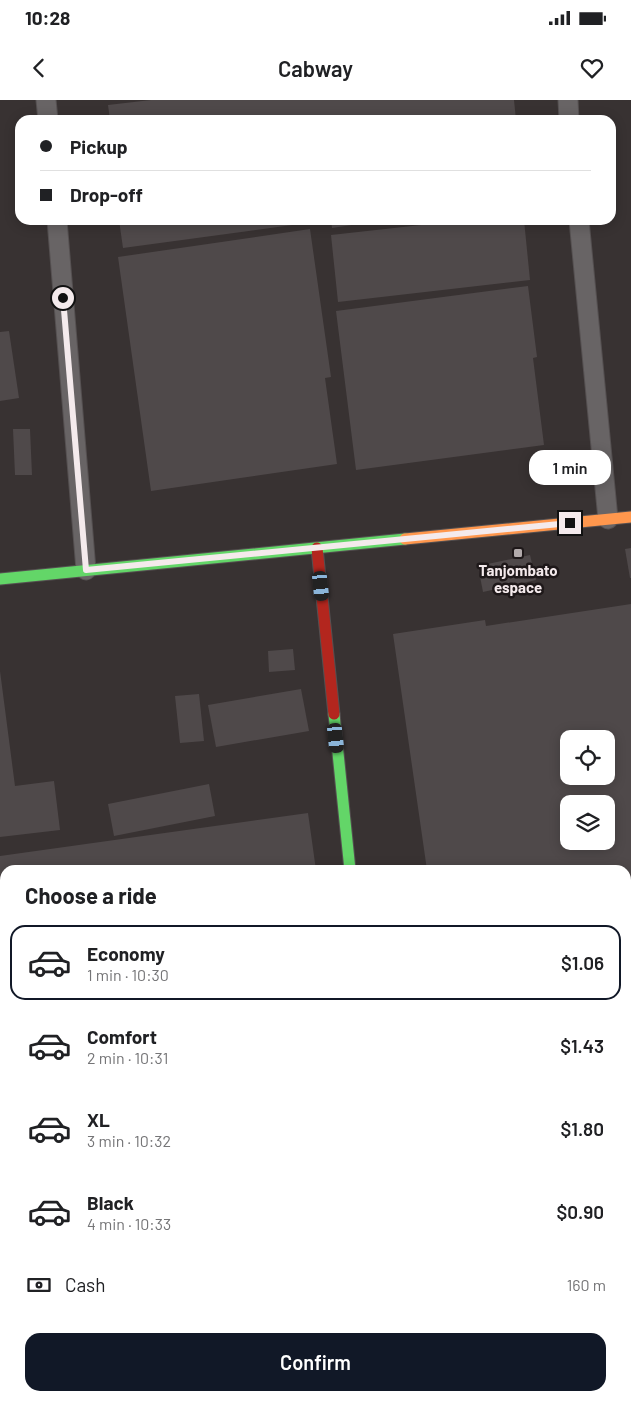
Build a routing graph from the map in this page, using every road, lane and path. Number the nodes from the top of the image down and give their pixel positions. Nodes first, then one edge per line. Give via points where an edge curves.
1 (46, 100) edge
2 (568, 100) edge
3 (48, 115) edge
4 (570, 115) edge
5 (57, 225) edge
6 (579, 225) edge
7 (631, 517) edge
8 (608, 519) junction
9 (317, 548) junction
10 (86, 570) junction
11 (0, 579) edge
12 (349, 865) edge

1 - 3 lane
2 - 4 lane
5 - 10 lane
6 - 8 lane
7 - 8 street
8 - 9 street
9 - 10 street
9 - 12 street
10 - 11 street

